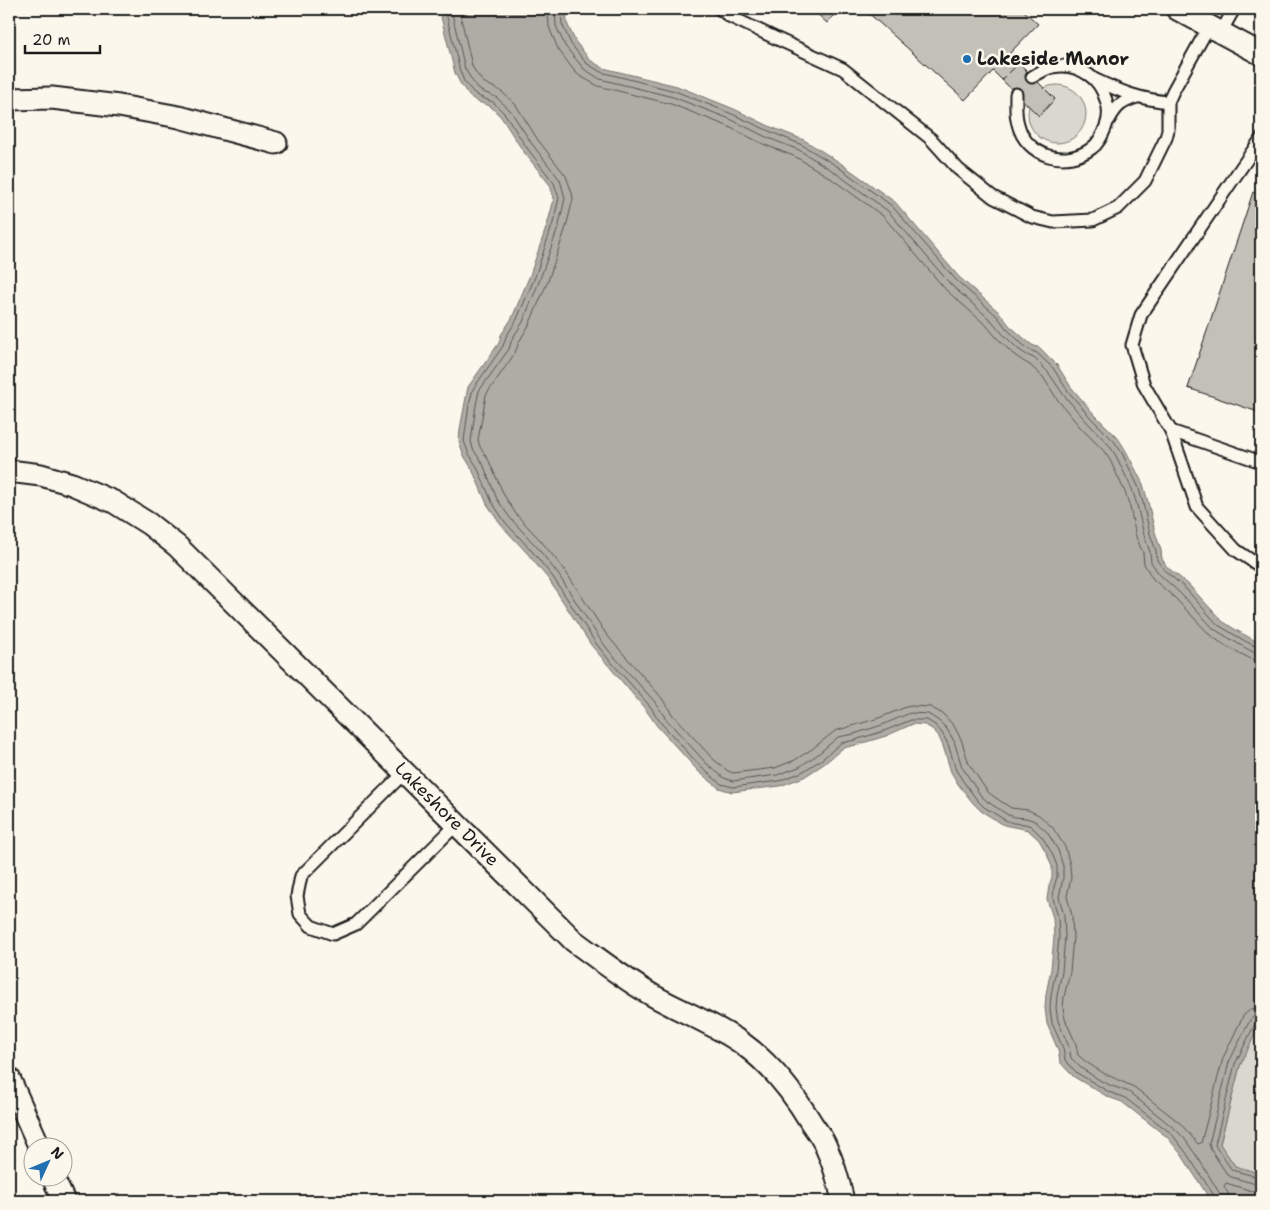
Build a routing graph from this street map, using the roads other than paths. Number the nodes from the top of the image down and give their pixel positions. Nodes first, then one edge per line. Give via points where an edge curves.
1 (720, 9) edge
2 (1177, 9) edge
3 (1234, 9) edge
4 (1215, 29) junction
5 (1261, 54) edge
6 (1032, 76) dead end
7 (1094, 79) junction
8 (1016, 94) dead end
9 (1137, 97) junction
10 (9, 99) edge
11 (1168, 102) junction
12 (1108, 121) junction
13 (1261, 139) edge
14 (276, 143) dead end
15 (1171, 431) junction
16 (1261, 462) edge
17 (9, 471) edge
18 (1261, 567) edge
19 (405, 772) junction
20 (457, 824) junction
21 (9, 1078) edge
22 (36, 1138) edge
23 (58, 1188) edge
24 (64, 1201) edge
25 (843, 1201) edge

1 - 11 lane via 773,38 843,69 931,140 958,169 992,197 1032,217 1053,222 1093,220 1118,208 1145,181 1166,138
2 - 4 street
3 - 4 lane
4 - 5 street
4 - 11 lane
6 - 7 lane via 1052,67 1068,66 1082,70
7 - 9 lane
7 - 12 lane via 1104,91
8 - 12 lane via 1018,125 1024,139 1049,157 1065,159 1093,148
9 - 11 lane
9 - 12 lane via 1118,105
10 - 14 street via 52,98 119,106 179,117
13 - 15 lane via 1141,314 1132,345 1144,385
15 - 16 lane
15 - 18 lane via 1197,507 1236,550
17 - 19 street, Lakeshore Drive via 41,475 72,484 114,502 163,535
19 - 20 street, Lakeshore Drive
19 - 20 lane via 301,876 297,896 300,914 311,926 333,934 356,924
20 - 25 street, Lakeshore Drive via 574,940 609,968 742,1044 760,1058 802,1107 826,1145
21 - 22 street
23 - 24 street

